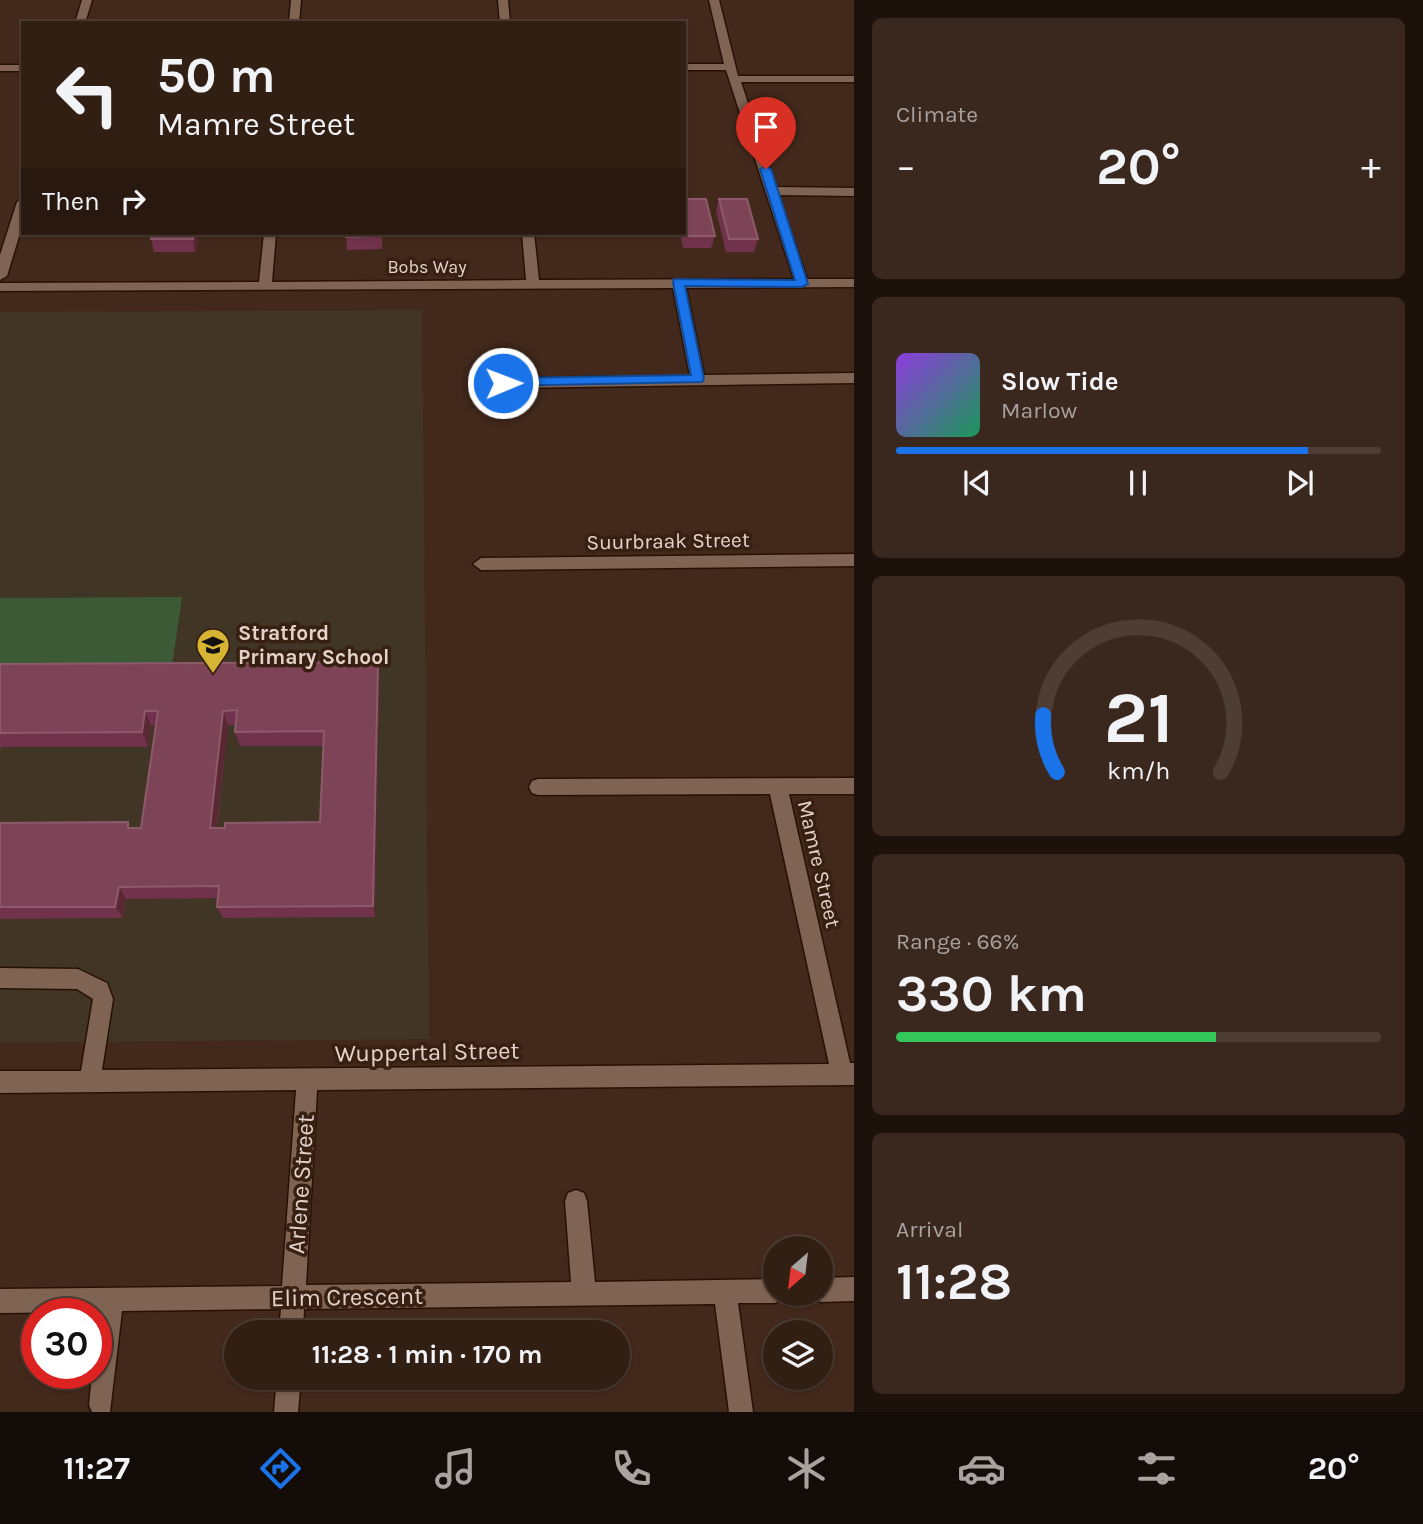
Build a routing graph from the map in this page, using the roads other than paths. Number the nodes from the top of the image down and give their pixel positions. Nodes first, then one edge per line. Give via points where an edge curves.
1 (87, 0) edge
2 (296, 0) edge
3 (503, 0) edge
4 (714, 0) edge
5 (80, 21) edge
6 (294, 21) edge
7 (505, 21) edge
8 (686, 67) edge
9 (0, 68) edge
10 (21, 68) edge
11 (733, 73) junction
12 (854, 79) edge
13 (773, 191) junction
14 (854, 192) edge
15 (21, 208) edge
16 (270, 235) edge
17 (528, 235) edge
18 (0, 276) edge
19 (678, 282) junction
20 (854, 283) edge
21 (533, 284) junction
22 (802, 284) junction
23 (265, 285) junction
24 (0, 287) edge
25 (854, 378) edge
26 (698, 379) junction
27 (503, 383) dead end
28 (854, 559) edge
29 (481, 564) dead end
30 (854, 786) edge
31 (538, 787) dead end
32 (778, 787) junction
33 (0, 978) edge
34 (848, 1074) edge
35 (307, 1079) junction
36 (90, 1081) junction
37 (0, 1082) edge
38 (576, 1201) dead end
39 (854, 1289) edge
40 (833, 1290) edge
41 (763, 1291) edge
42 (725, 1292) junction
43 (584, 1293) junction
44 (293, 1299) junction
45 (112, 1300) edge
46 (0, 1301) edge
47 (21, 1301) edge
48 (292, 1320) edge
49 (103, 1389) edge
50 (288, 1390) edge
51 (101, 1405) dead end
52 (286, 1412) edge
53 (741, 1412) edge

1 - 5 street
2 - 6 street
3 - 7 street
4 - 11 street
8 - 11 street
9 - 10 street
11 - 12 street
11 - 13 street
13 - 14 street
13 - 22 street
15 - 18 street
16 - 23 street
17 - 21 street
19 - 21 street, Bobs Way
19 - 22 street, Bobs Way
19 - 26 street
20 - 22 street, Bobs Way
21 - 23 street, Bobs Way
23 - 24 street, Bobs Way
25 - 26 street
26 - 27 street
28 - 29 street, Suurbraak Street
30 - 32 street, Mamre Street
31 - 32 street, Mamre Street
32 - 34 street, Mamre Street
33 - 36 street via 78,979 100,990 103,999
34 - 35 street, Wuppertal Street
35 - 36 street, Wuppertal Street
35 - 44 street, Arlene Street
36 - 37 street, Wuppertal Street
38 - 43 street
39 - 40 street
41 - 42 street, Elim Crescent
42 - 43 street, Elim Crescent
42 - 53 street
43 - 44 street, Elim Crescent
44 - 45 street, Elim Crescent
44 - 48 street, Arlene Street
46 - 47 street, Elim Crescent
49 - 51 street
50 - 52 street

